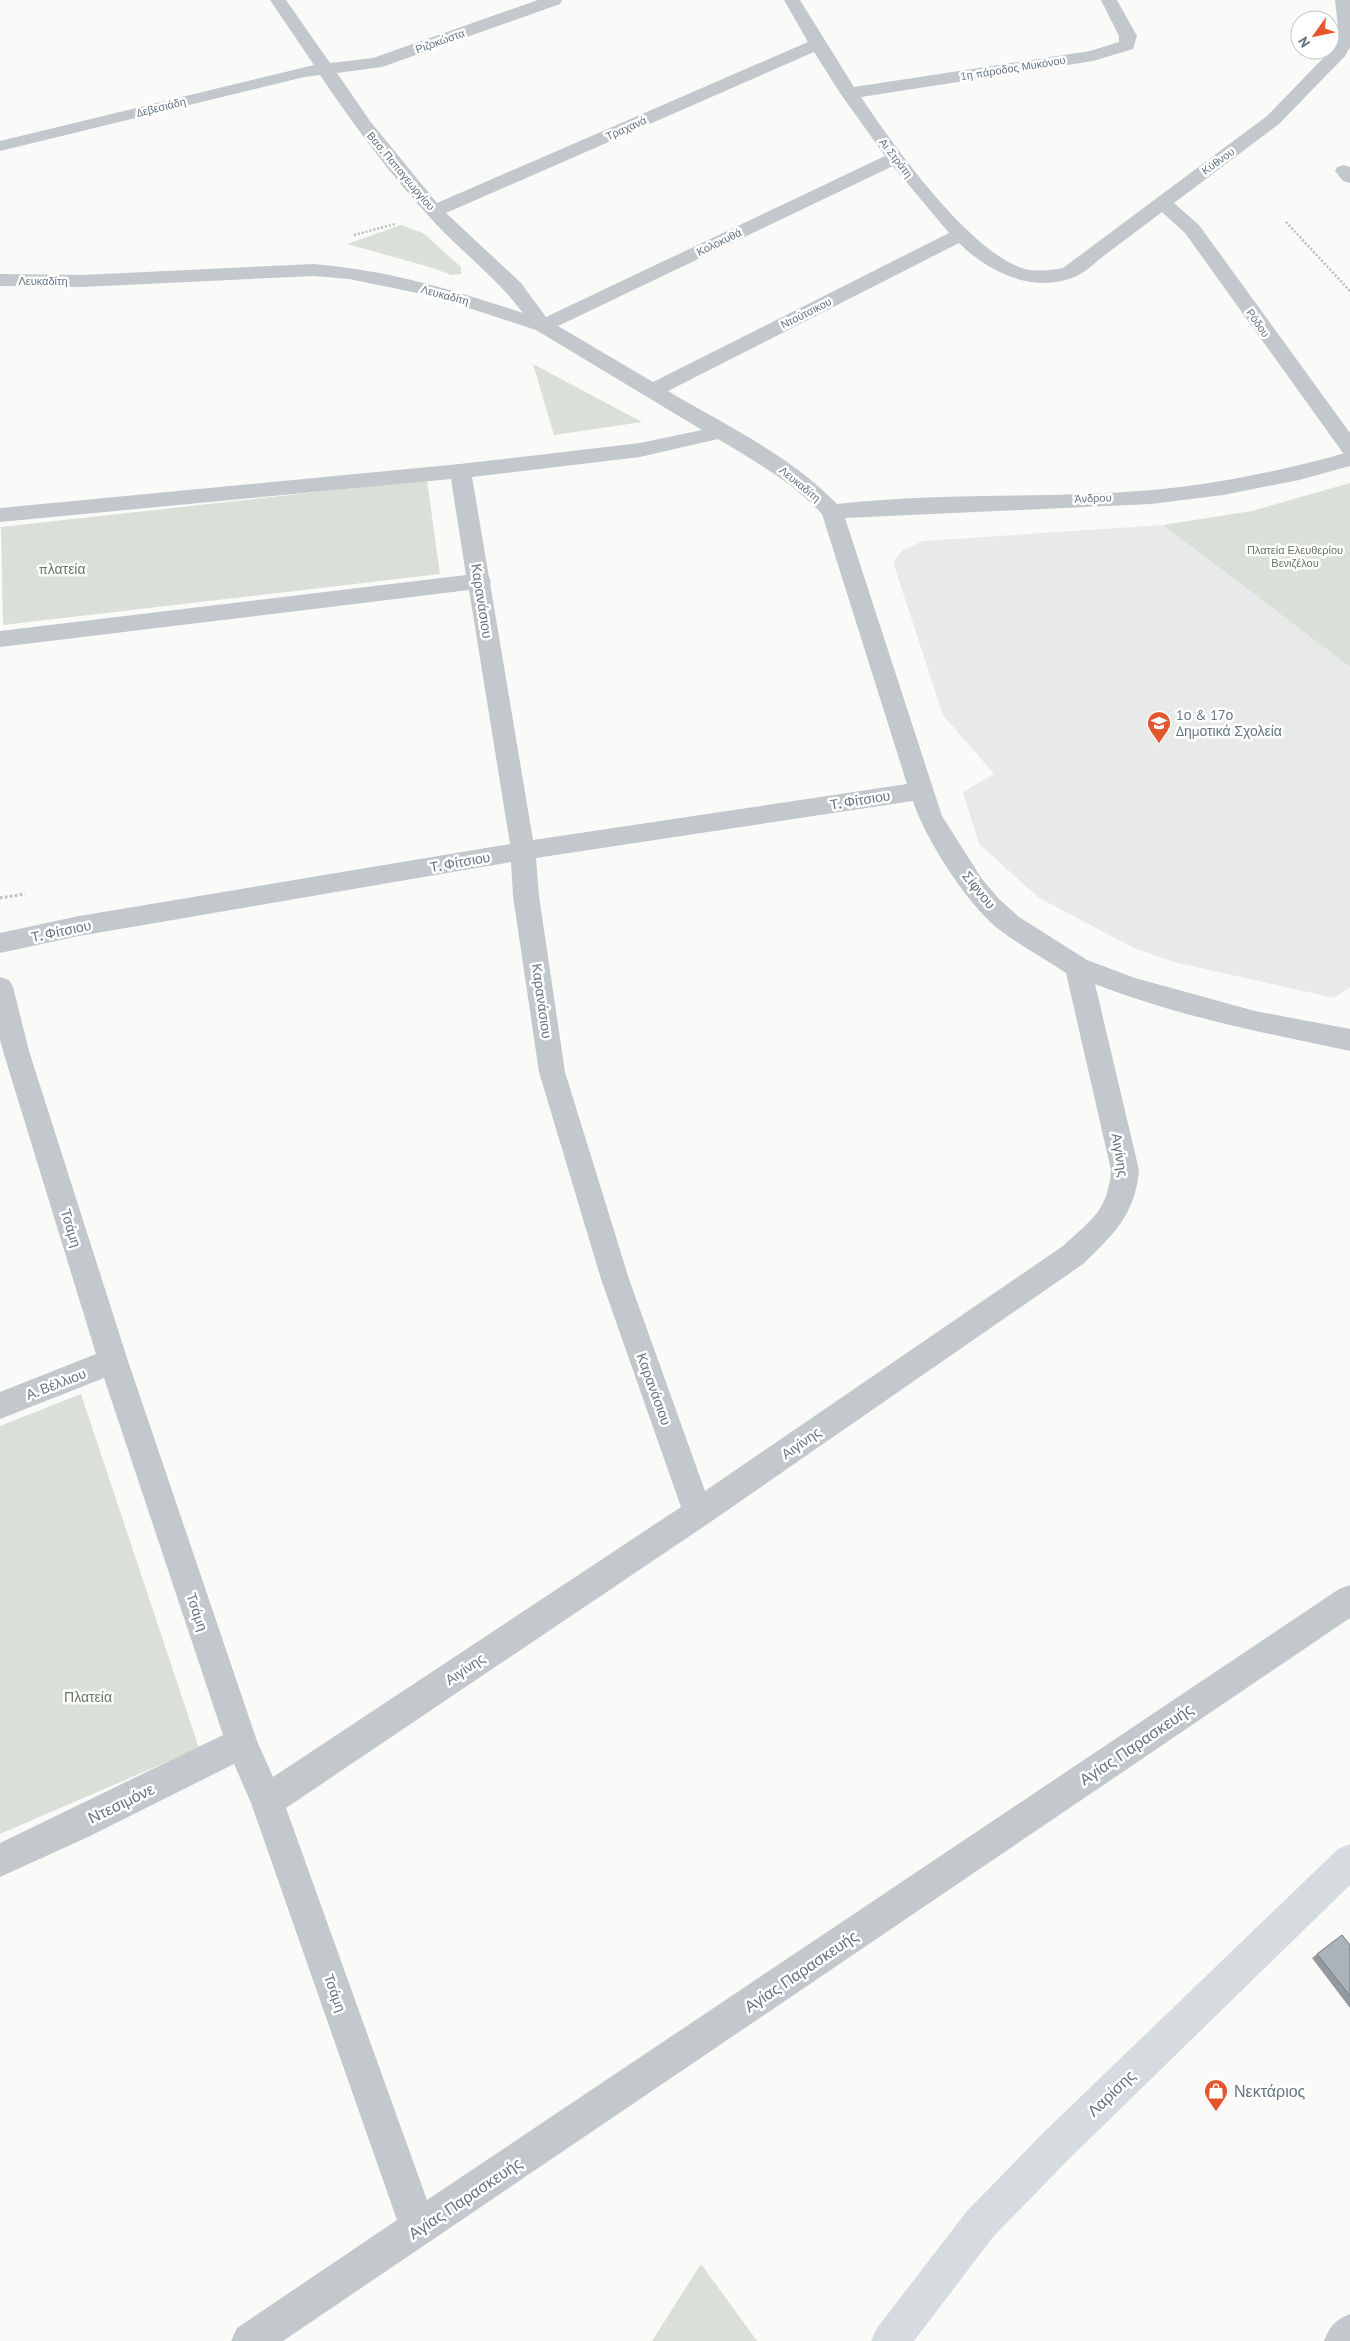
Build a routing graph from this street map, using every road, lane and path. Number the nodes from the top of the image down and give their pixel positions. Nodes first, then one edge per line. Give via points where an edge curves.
1 (278, 0) edge
2 (554, 0) edge
3 (792, 0) edge
4 (1109, 0) edge
5 (1343, 0) edge
6 (817, 44) junction
7 (323, 69) junction
8 (849, 93) junction
9 (0, 146) edge
10 (895, 158) junction
11 (1162, 202) junction
12 (434, 212) junction
13 (1286, 222) dead end
14 (387, 227) dead end
15 (354, 235) dead end
16 (960, 235) junction
17 (1037, 277) joint
18 (0, 280) edge
19 (1350, 291) edge
20 (543, 326) junction
21 (652, 391) junction
22 (722, 432) junction
23 (1350, 448) edge
24 (1350, 459) edge
25 (460, 471) junction
26 (832, 512) junction
27 (0, 515) edge
28 (480, 581) junction
29 (0, 639) edge
30 (922, 791) junction
31 (523, 851) junction
32 (29, 893) dead end
33 (0, 898) edge
34 (0, 943) edge
35 (1078, 968) junction
36 (0, 988) edge
37 (1350, 1040) edge
38 (113, 1362) junction
39 (0, 1406) edge
40 (698, 1513) junction
41 (1350, 1600) edge
42 (242, 1743) junction
43 (267, 1801) junction
44 (0, 1860) edge
45 (1350, 1861) edge
46 (419, 2229) junction
47 (1350, 2333) edge
48 (250, 2341) edge
49 (890, 2341) edge
50 (1343, 2341) edge

1 - 7 street, Βασ. Παπαγεωργίου
2 - 7 street, Ριζοκώστα via 386,60
3 - 6 street, Αι Στράτη
4 - 8 street, 1η πάροδος Μυκόνου via 1128,36 1127,45 1119,49 1093,56
5 - 11 street, Κύθνου via 1347,35 1329,64 1273,120
6 - 8 street, Αι Στράτη
6 - 12 street, Τραχανά
7 - 9 street, Δεβεσιάδη
7 - 12 street, Βασ. Παπαγεωργίου via 362,125
8 - 10 street, Αι Στράτη
10 - 16 street, Αι Στράτη
10 - 20 street, Κολοκυθά
11 - 17 street, Κύθνου via 1070,272
11 - 23 street, Ρόδου via 1192,229
12 - 20 street, Βασ. Παπαγεωργίου via 514,287
13 - 19 path
14 - 15 path
16 - 17 street, Αι Στράτη via 996,263
16 - 21 street, Ντούτσικου
18 - 20 street, Λευκαδίτη via 82,281 314,270 349,273 437,291
20 - 21 street, Λευκαδίτη
21 - 22 street, Λευκαδίτη
22 - 25 street via 640,450
22 - 26 street, Λευκαδίτη via 785,470
24 - 26 street, Άνδρου via 1223,488 1151,497
25 - 27 street
25 - 28 street, Καρανάσιου
26 - 30 street, Σίφνου
28 - 29 street
28 - 31 street, Καρανάσιου
30 - 31 street, Τ. Φίτσιου
30 - 35 street, Σίφνου via 930,818 973,886 990,906 1010,924
31 - 34 street, Τ. Φίτσιου via 79,926
31 - 40 street, Καρανάσιου via 526,896 552,1072 615,1279
32 - 33 path
35 - 37 street, Σίφνου via 1166,998 1254,1021
35 - 40 street, Αιγίνης via 1124,1170 1119,1206 1106,1224 1073,1255
36 - 38 street, Τσάμη via 16,1051
38 - 39 street, Α. Βέλλιου
38 - 42 street, Τσάμη
40 - 43 street, Αιγίνης
41 - 46 street, Αγίας Παρασκευής
42 - 43 street, Τσάμη
42 - 44 street, Ντεσιμόνε
43 - 46 street, Τσάμη
45 - 49 main road, Λαρίσης via 980,2224
46 - 48 street, Αγίας Παρασκευής
47 - 50 street

